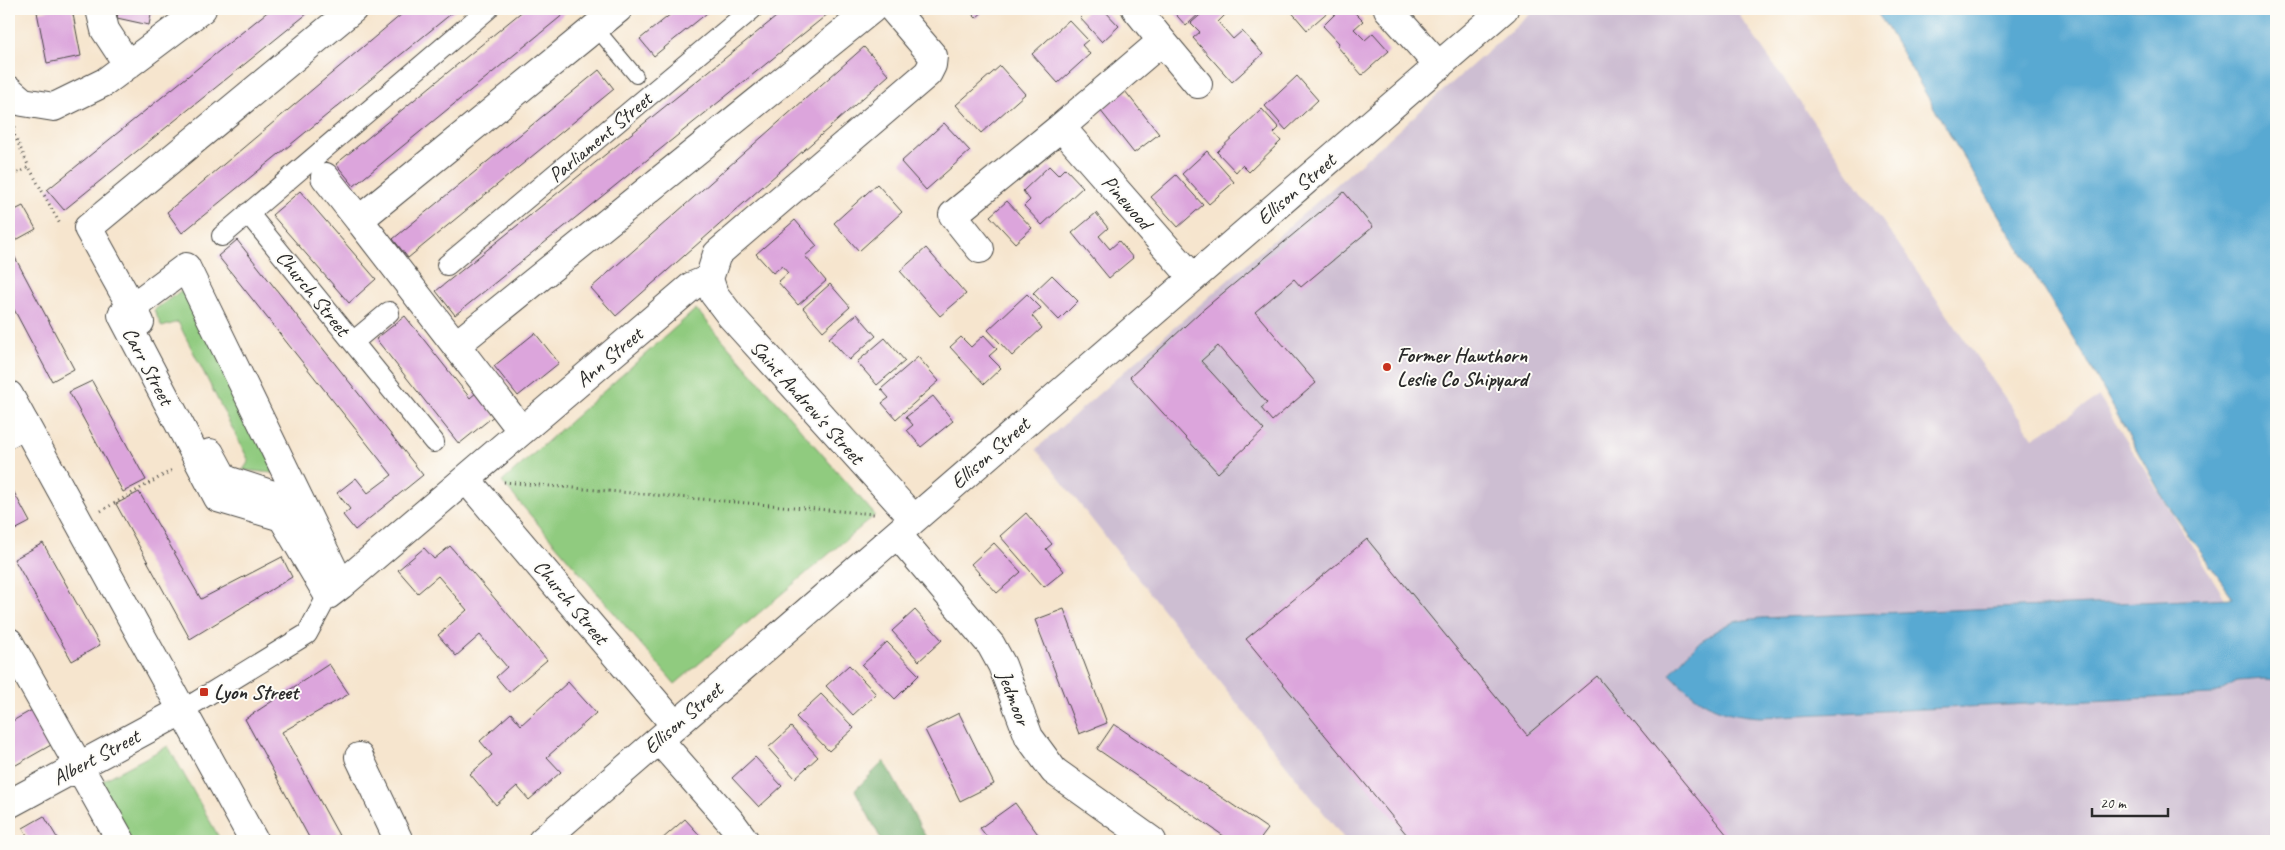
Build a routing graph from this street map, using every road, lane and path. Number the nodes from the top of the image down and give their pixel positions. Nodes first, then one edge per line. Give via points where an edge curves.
1 (100, 9) edge
2 (202, 9) edge
3 (353, 9) edge
4 (488, 9) edge
5 (618, 9) edge
6 (752, 9) edge
7 (872, 9) edge
8 (893, 9) edge
9 (1136, 9) edge
10 (1388, 9) edge
11 (1504, 9) edge
12 (595, 27) junction
13 (1162, 41) junction
14 (128, 65) junction
15 (1438, 66) junction
16 (636, 76) dead end
17 (1198, 84) dead end
18 (16, 96) edge
19 (1061, 127) junction
20 (29, 167) junction
21 (325, 177) dead end
22 (9, 178) edge
23 (248, 213) junction
24 (359, 220) junction
25 (88, 228) junction
26 (222, 236) dead end
27 (980, 249) dead end
28 (447, 264) dead end
29 (709, 278) junction
30 (1193, 278) junction
31 (132, 306) junction
32 (390, 312) dead end
33 (353, 342) junction
34 (456, 345) junction
35 (9, 395) edge
36 (17, 429) edge
37 (522, 431) junction
38 (434, 442) dead end
39 (196, 456) junction
40 (466, 479) junction
41 (304, 505) junction
42 (875, 515) dead end
43 (79, 523) junction
44 (905, 526) junction
45 (335, 590) junction
46 (9, 642) edge
47 (183, 710) junction
48 (667, 732) junction
49 (359, 757) dead end
50 (79, 766) junction
51 (9, 804) edge
52 (121, 841) edge
53 (254, 841) edge
54 (399, 841) edge
55 (542, 841) edge
56 (744, 841) edge
57 (1152, 841) edge

1 - 14 street via 105,30
2 - 14 street
3 - 25 street
4 - 23 street
5 - 12 street
6 - 28 street, Parliament Street
7 - 34 street
8 - 29 street via 933,56 932,66 919,82 718,254
9 - 13 street
10 - 15 street
11 - 15 street, Ellison Street
12 - 16 lane
12 - 24 street
13 - 17 street
13 - 19 street
14 - 18 street via 106,82 54,108
15 - 30 street, Ellison Street
18 - 20 path via 13,132
19 - 27 street via 953,215
19 - 30 street, Pinewood
20 - 22 path
20 - 25 path via 68,239
21 - 24 street
23 - 26 street
23 - 33 street, Church Street
24 - 34 street
25 - 31 street, Carr Street
29 - 37 street, Ann Street via 692,286
29 - 44 street, Saint Andrew's Street via 714,294 730,315
30 - 44 street, Ellison Street
31 - 39 street, Carr Street via 122,315
31 - 41 street via 224,479
31 - 41 street via 186,267
32 - 33 street
33 - 38 street, Church Street
34 - 37 street
35 - 36 street
36 - 43 street
37 - 40 street, Ann Street
39 - 43 path
39 - 45 street, Carr Street via 218,498 282,517
40 - 42 path
40 - 45 street, Ann Street
40 - 48 street, Church Street
41 - 45 street
43 - 47 street
44 - 48 street, Ellison Street
44 - 57 street, Jedmoor via 991,645 1002,665 1029,737 1054,771
45 - 47 street via 307,634
46 - 50 street
47 - 50 street, Albert Street
47 - 53 street
48 - 55 street, Ellison Street
48 - 56 street, Church Street
49 - 54 street
50 - 51 street, Albert Street
50 - 52 street

